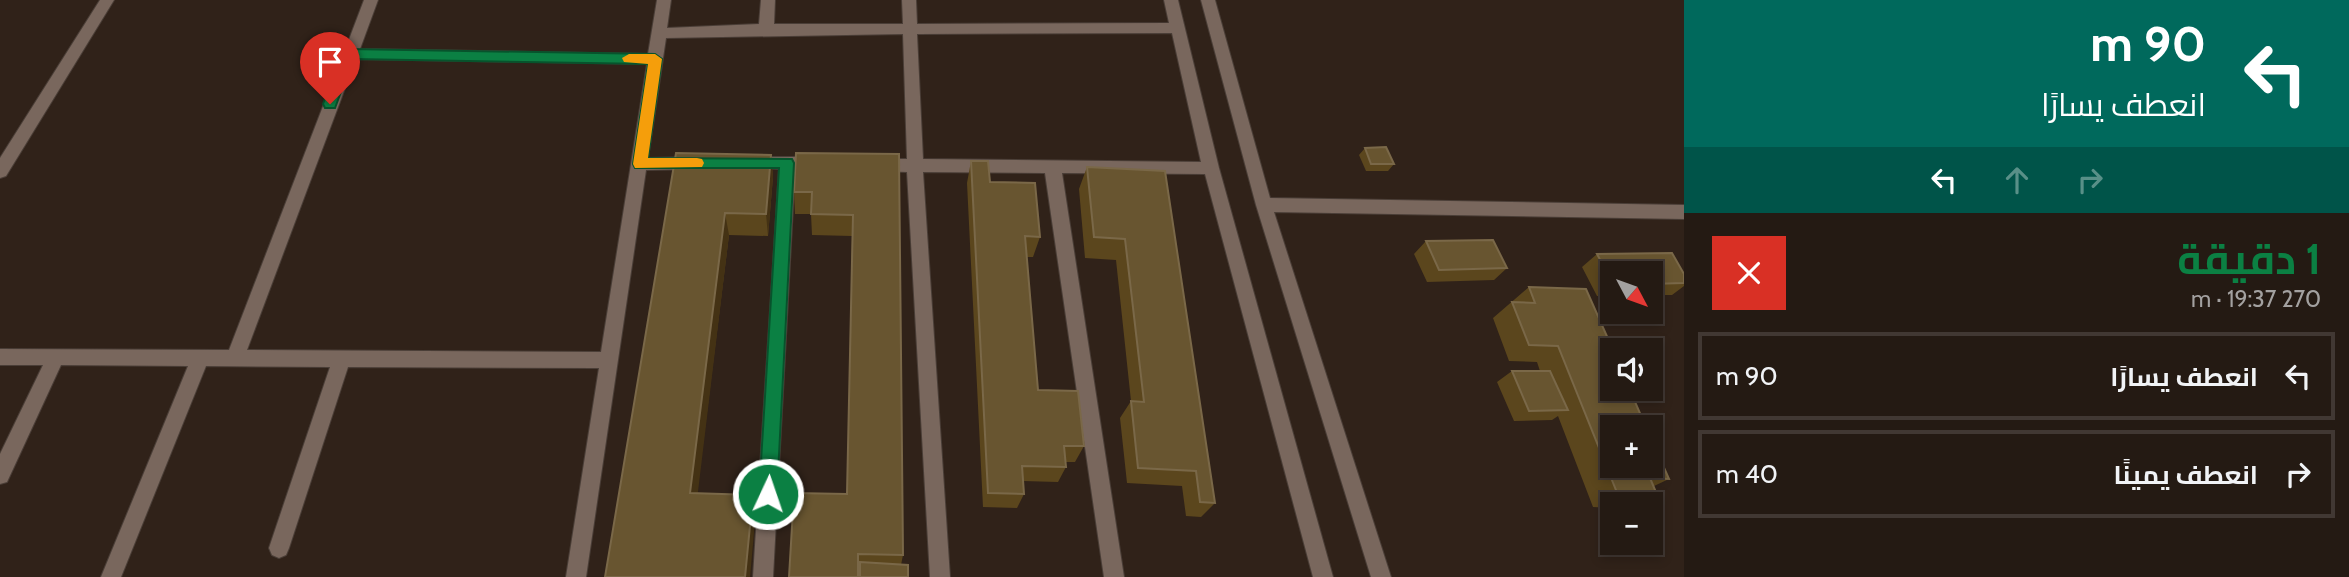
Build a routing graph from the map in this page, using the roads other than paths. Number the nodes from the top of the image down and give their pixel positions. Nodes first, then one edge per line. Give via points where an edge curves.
1 (107, 0) edge
2 (371, 0) edge
3 (664, 0) edge
4 (768, 0) edge
5 (909, 0) edge
6 (1171, 0) edge
7 (1208, 0) edge
8 (1178, 28) junction
9 (766, 29) junction
10 (911, 29) junction
11 (660, 33) junction
12 (348, 54) junction
13 (655, 59) junction
14 (707, 163) edge
15 (733, 163) edge
16 (787, 163) junction
17 (640, 164) junction
18 (838, 164) edge
19 (864, 164) edge
20 (915, 166) junction
21 (1211, 168) junction
22 (1053, 169) junction
23 (0, 172) edge
24 (1264, 205) junction
25 (1684, 212) edge
26 (236, 356) junction
27 (56, 357) junction
28 (0, 358) edge
29 (200, 358) junction
30 (608, 360) junction
31 (341, 361) junction
32 (0, 475) edge
33 (279, 548) dead end
34 (111, 577) edge
35 (576, 577) edge
36 (763, 577) edge
37 (940, 577) edge
38 (1114, 577) edge
39 (1323, 577) edge
40 (1381, 577) edge

1 - 23 street
2 - 12 street
3 - 11 street
4 - 9 street
5 - 10 street
6 - 8 street
7 - 24 street
8 - 10 street
8 - 21 street
9 - 10 street
9 - 11 street
10 - 20 street
11 - 13 street
12 - 13 street
12 - 26 street
13 - 17 street
14 - 17 street
15 - 16 street
16 - 18 street
16 - 36 street
17 - 30 street
19 - 20 street
20 - 22 street
20 - 37 street
21 - 22 street
21 - 39 street
22 - 38 street
24 - 25 street
24 - 40 street
26 - 29 street
26 - 31 street
27 - 28 street
27 - 29 street
27 - 32 street
29 - 34 street
30 - 31 street
30 - 35 street
31 - 33 street

